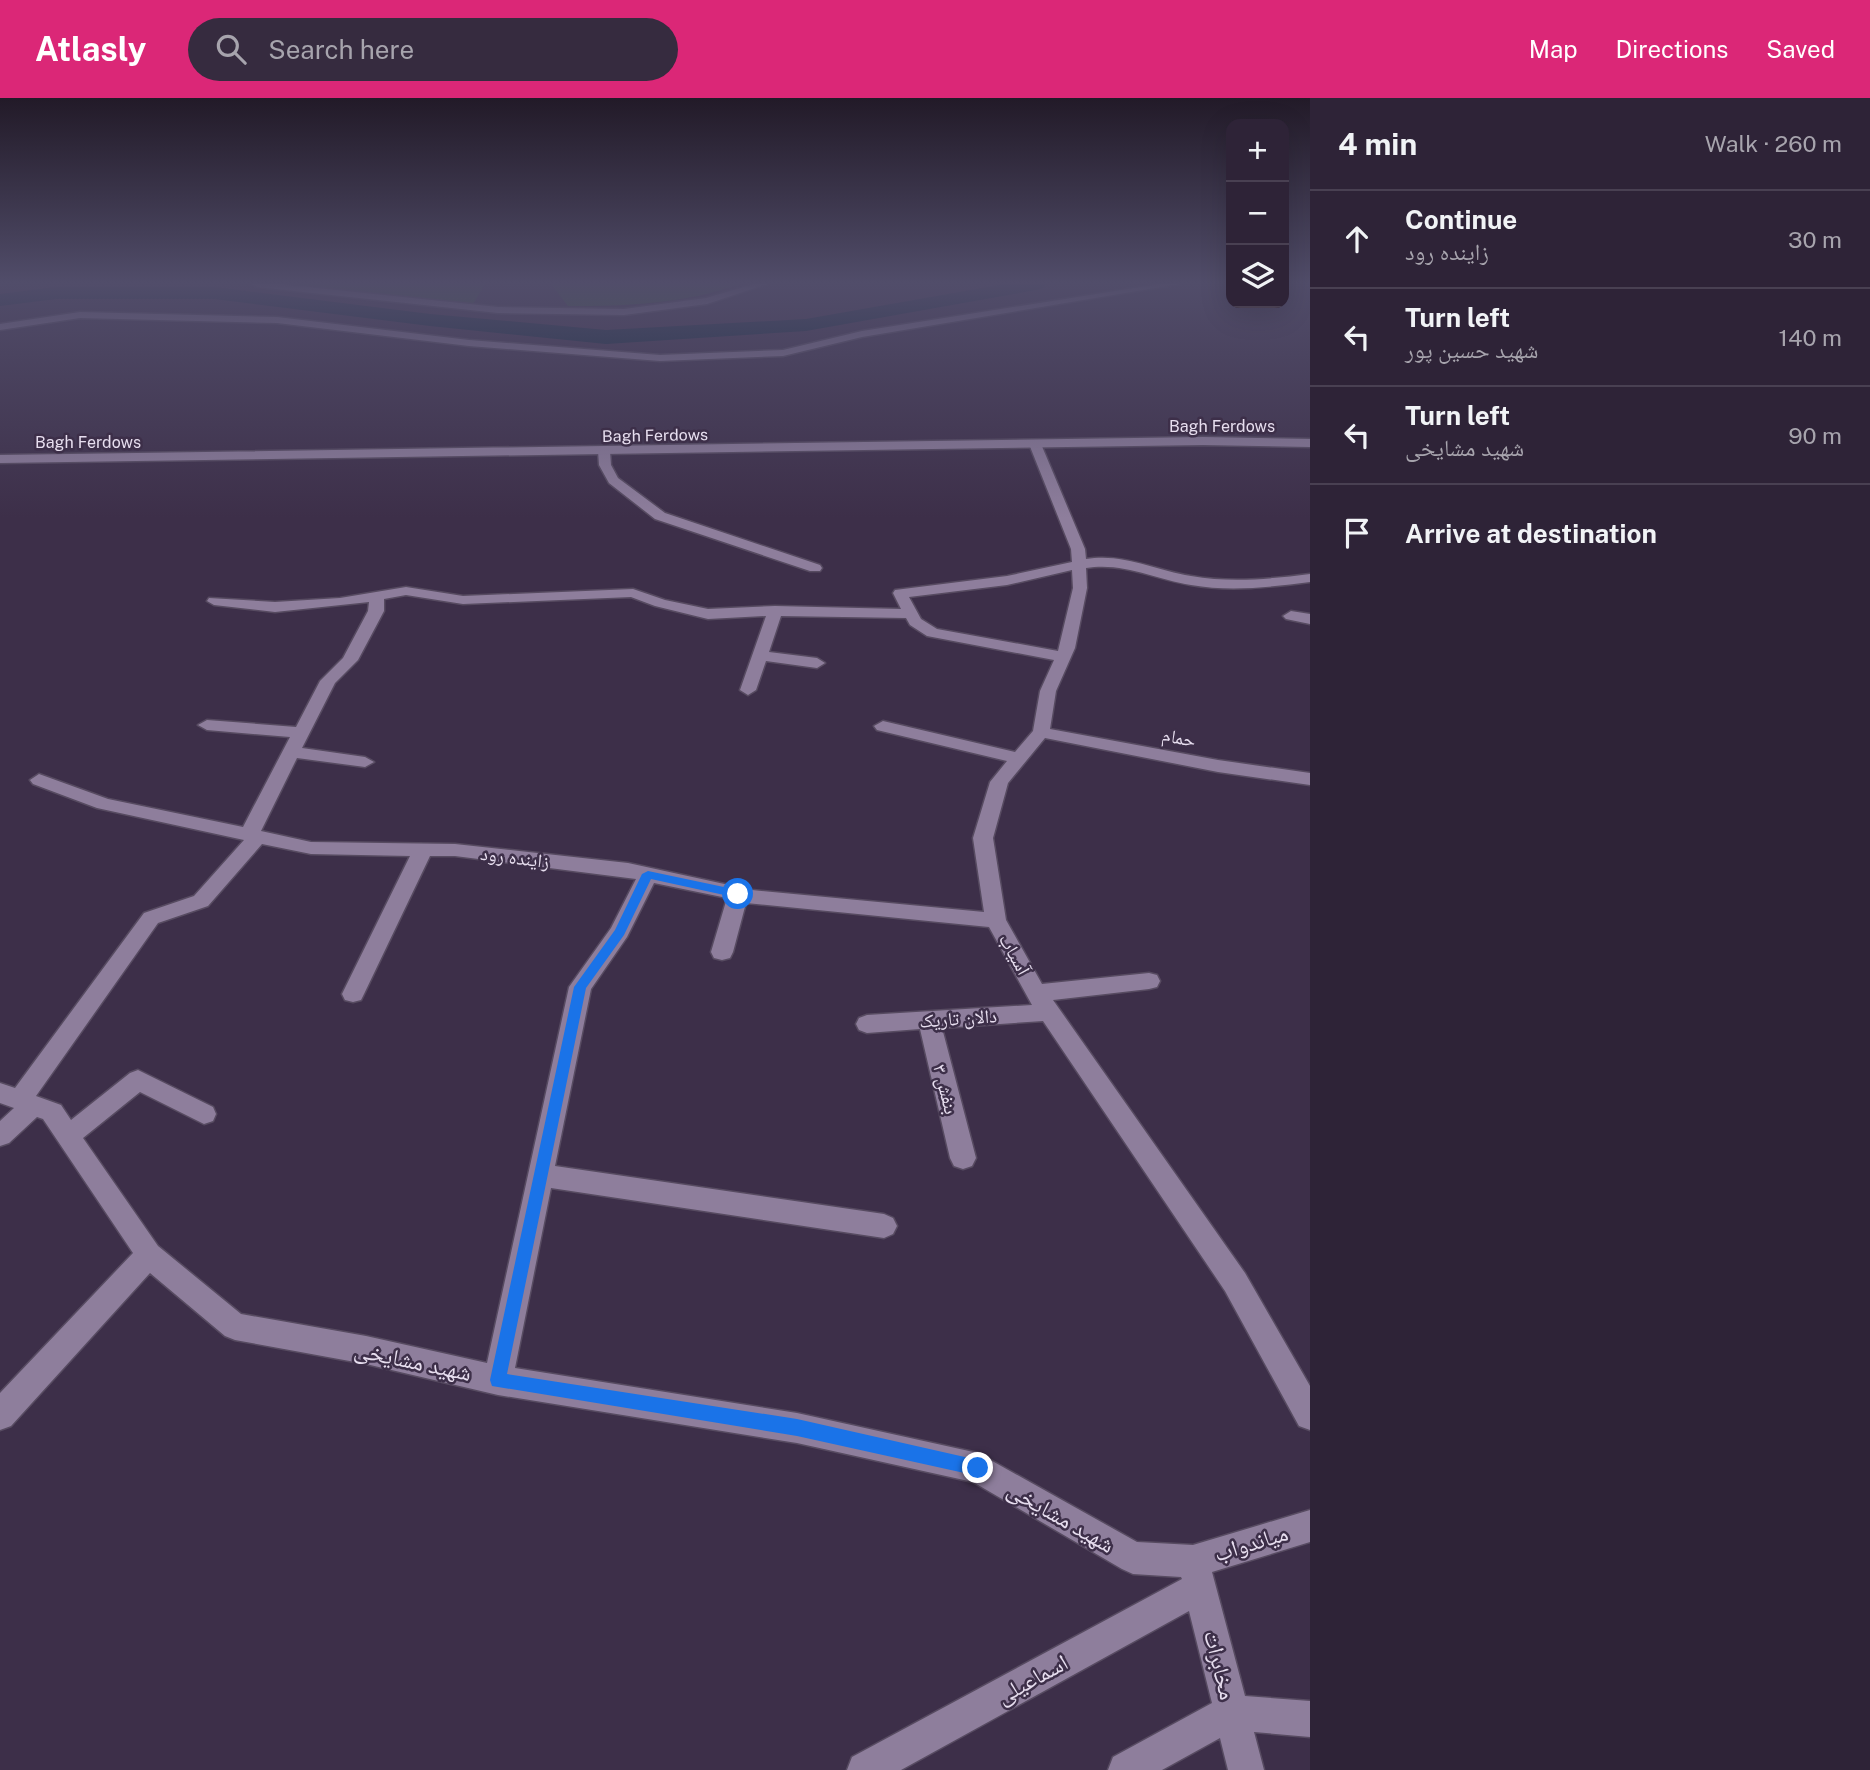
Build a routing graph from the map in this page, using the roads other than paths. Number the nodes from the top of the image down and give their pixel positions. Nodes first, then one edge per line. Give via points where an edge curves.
1 (1310, 443) edge
2 (1035, 444) junction
3 (604, 452) junction
4 (0, 459) edge
5 (1079, 564) junction
6 (815, 568) dead end
7 (1310, 578) edge
8 (377, 596) junction
9 (214, 601) dead end
10 (775, 611) junction
11 (911, 614) junction
12 (1291, 616) dead end
13 (1310, 619) edge
14 (760, 656) junction
15 (1063, 657) junction
16 (817, 663) dead end
17 (748, 690) dead end
18 (208, 725) dead end
19 (883, 726) dead end
20 (1041, 732) junction
21 (301, 733) junction
22 (292, 752) junction
23 (1019, 758) junction
24 (365, 762) dead end
25 (1310, 779) edge
26 (39, 780) dead end
27 (253, 836) junction
28 (423, 850) junction
29 (648, 874) junction
30 (738, 894) junction
31 (996, 920) junction
32 (722, 952) dead end
33 (1149, 981) dead end
34 (1036, 993) junction
35 (353, 994) dead end
36 (1050, 1012) junction
37 (929, 1020) junction
38 (867, 1024) dead end
39 (18, 1100) edge
40 (204, 1114) dead end
41 (0, 1136) edge
42 (68, 1136) junction
43 (962, 1158) dead end
44 (539, 1175) junction
45 (884, 1226) dead end
46 (149, 1255) junction
47 (498, 1380) junction
48 (0, 1415) edge
49 (1310, 1415) edge
50 (1310, 1526) edge
51 (1196, 1574) junction
52 (1231, 1712) junction
53 (1310, 1719) edge
54 (864, 1770) edge
55 (1126, 1770) edge
56 (1246, 1770) edge

1 - 2 street, Bagh Ferdows
2 - 3 street, Bagh Ferdows
2 - 5 street
3 - 4 street, Bagh Ferdows
3 - 6 street via 613,480 660,516
5 - 7 street via 1139,564 1175,578 1212,584
5 - 11 street via 1023,578 900,593
5 - 15 street via 1080,588
8 - 9 street via 275,607
8 - 10 street via 406,591 463,600 633,593 708,614
8 - 21 street via 376,611 350,660 328,681
10 - 11 street
10 - 14 street
11 - 15 street via 932,633
12 - 13 street
14 - 16 street
14 - 17 street
15 - 20 street via 1048,691
18 - 21 street
19 - 23 street
20 - 23 street, آسیاب
20 - 25 street, حمام
21 - 22 street
22 - 24 street
22 - 27 street
23 - 31 street, آسیاب via 999,782 983,838
26 - 27 street, زاینده رود via 104,804
27 - 28 street, زاینده رود via 311,848
27 - 39 street via 201,901 151,918
28 - 29 street, زاینده رود
28 - 35 street
29 - 30 street, زاینده رود
29 - 44 street via 620,932 580,987
30 - 31 street, زاینده رود
30 - 32 street
31 - 34 street, آسیاب
33 - 34 street
34 - 36 street, آسیاب
36 - 37 street, دالان تاریک
36 - 49 street, آسیاب via 1235,1282
37 - 38 street, دالان تاریک
37 - 43 street, بنفش ۳
39 - 41 street
39 - 42 street, شهید مشایخی via 52,1112
40 - 42 street via 138,1080
42 - 46 street, شهید مشایخی
44 - 45 street
44 - 47 street
46 - 47 street, شهید مشایخی via 235,1326
46 - 48 street
47 - 51 street, شهید مشایخی via 797,1427 978,1468 1133,1558
50 - 51 street, میاندواب
51 - 52 street, مخابرات
51 - 54 street, اسماعیلی
52 - 53 street
52 - 55 street
52 - 56 street, مخابرات

